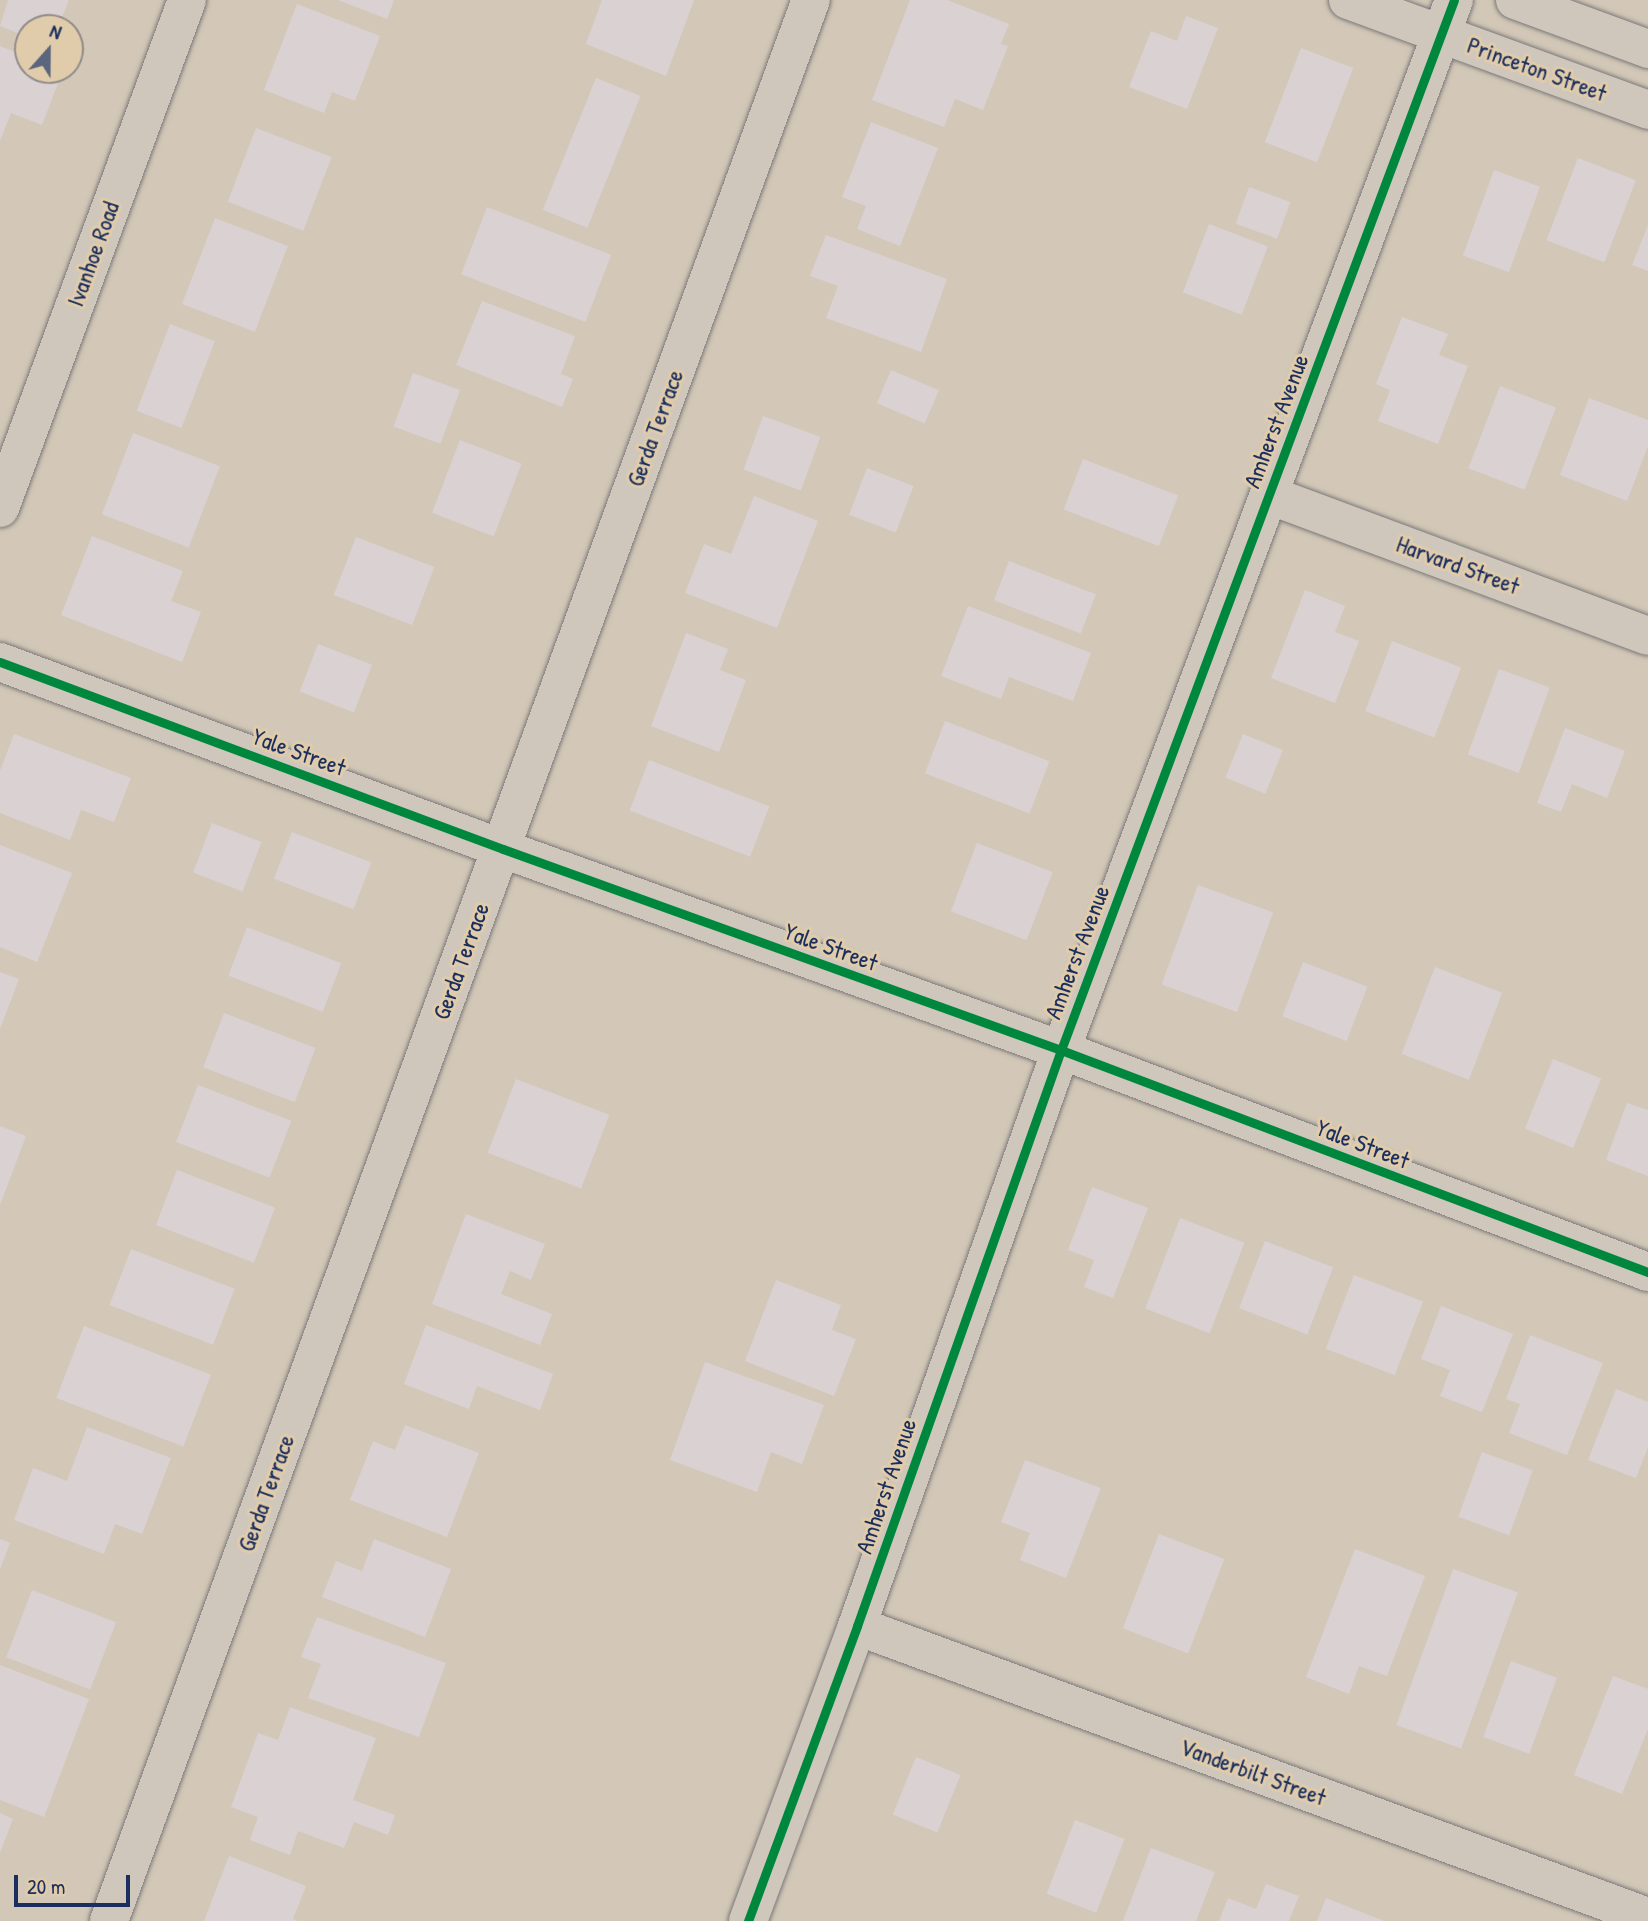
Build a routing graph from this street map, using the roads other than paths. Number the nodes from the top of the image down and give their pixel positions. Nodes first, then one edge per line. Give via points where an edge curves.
1 (187, 0) edge
2 (811, 0) edge
3 (1348, 0) edge
4 (1515, 0) edge
5 (1448, 17) edge
6 (1648, 49) edge
7 (1648, 110) edge
8 (1269, 495) junction
9 (0, 508) edge
10 (1648, 636) edge
11 (0, 662) edge
12 (503, 849) junction
13 (1061, 1050) junction
14 (1648, 1272) edge
15 (857, 1626) junction
16 (1648, 1917) edge
17 (109, 1921) edge
18 (748, 1921) edge

1 - 9 street, Ivanhoe Road
2 - 12 street, Gerda Terrace
3 - 5 street, Princeton Street
4 - 6 street
5 - 7 street, Princeton Street
5 - 8 street, Amherst Avenue
8 - 10 street, Harvard Street
8 - 13 street, Amherst Avenue
11 - 12 street, Yale Street
12 - 13 street, Yale Street
12 - 17 street, Gerda Terrace
13 - 14 street, Yale Street
13 - 15 street, Amherst Avenue
15 - 16 street, Vanderbilt Street
15 - 18 street, Amherst Avenue

